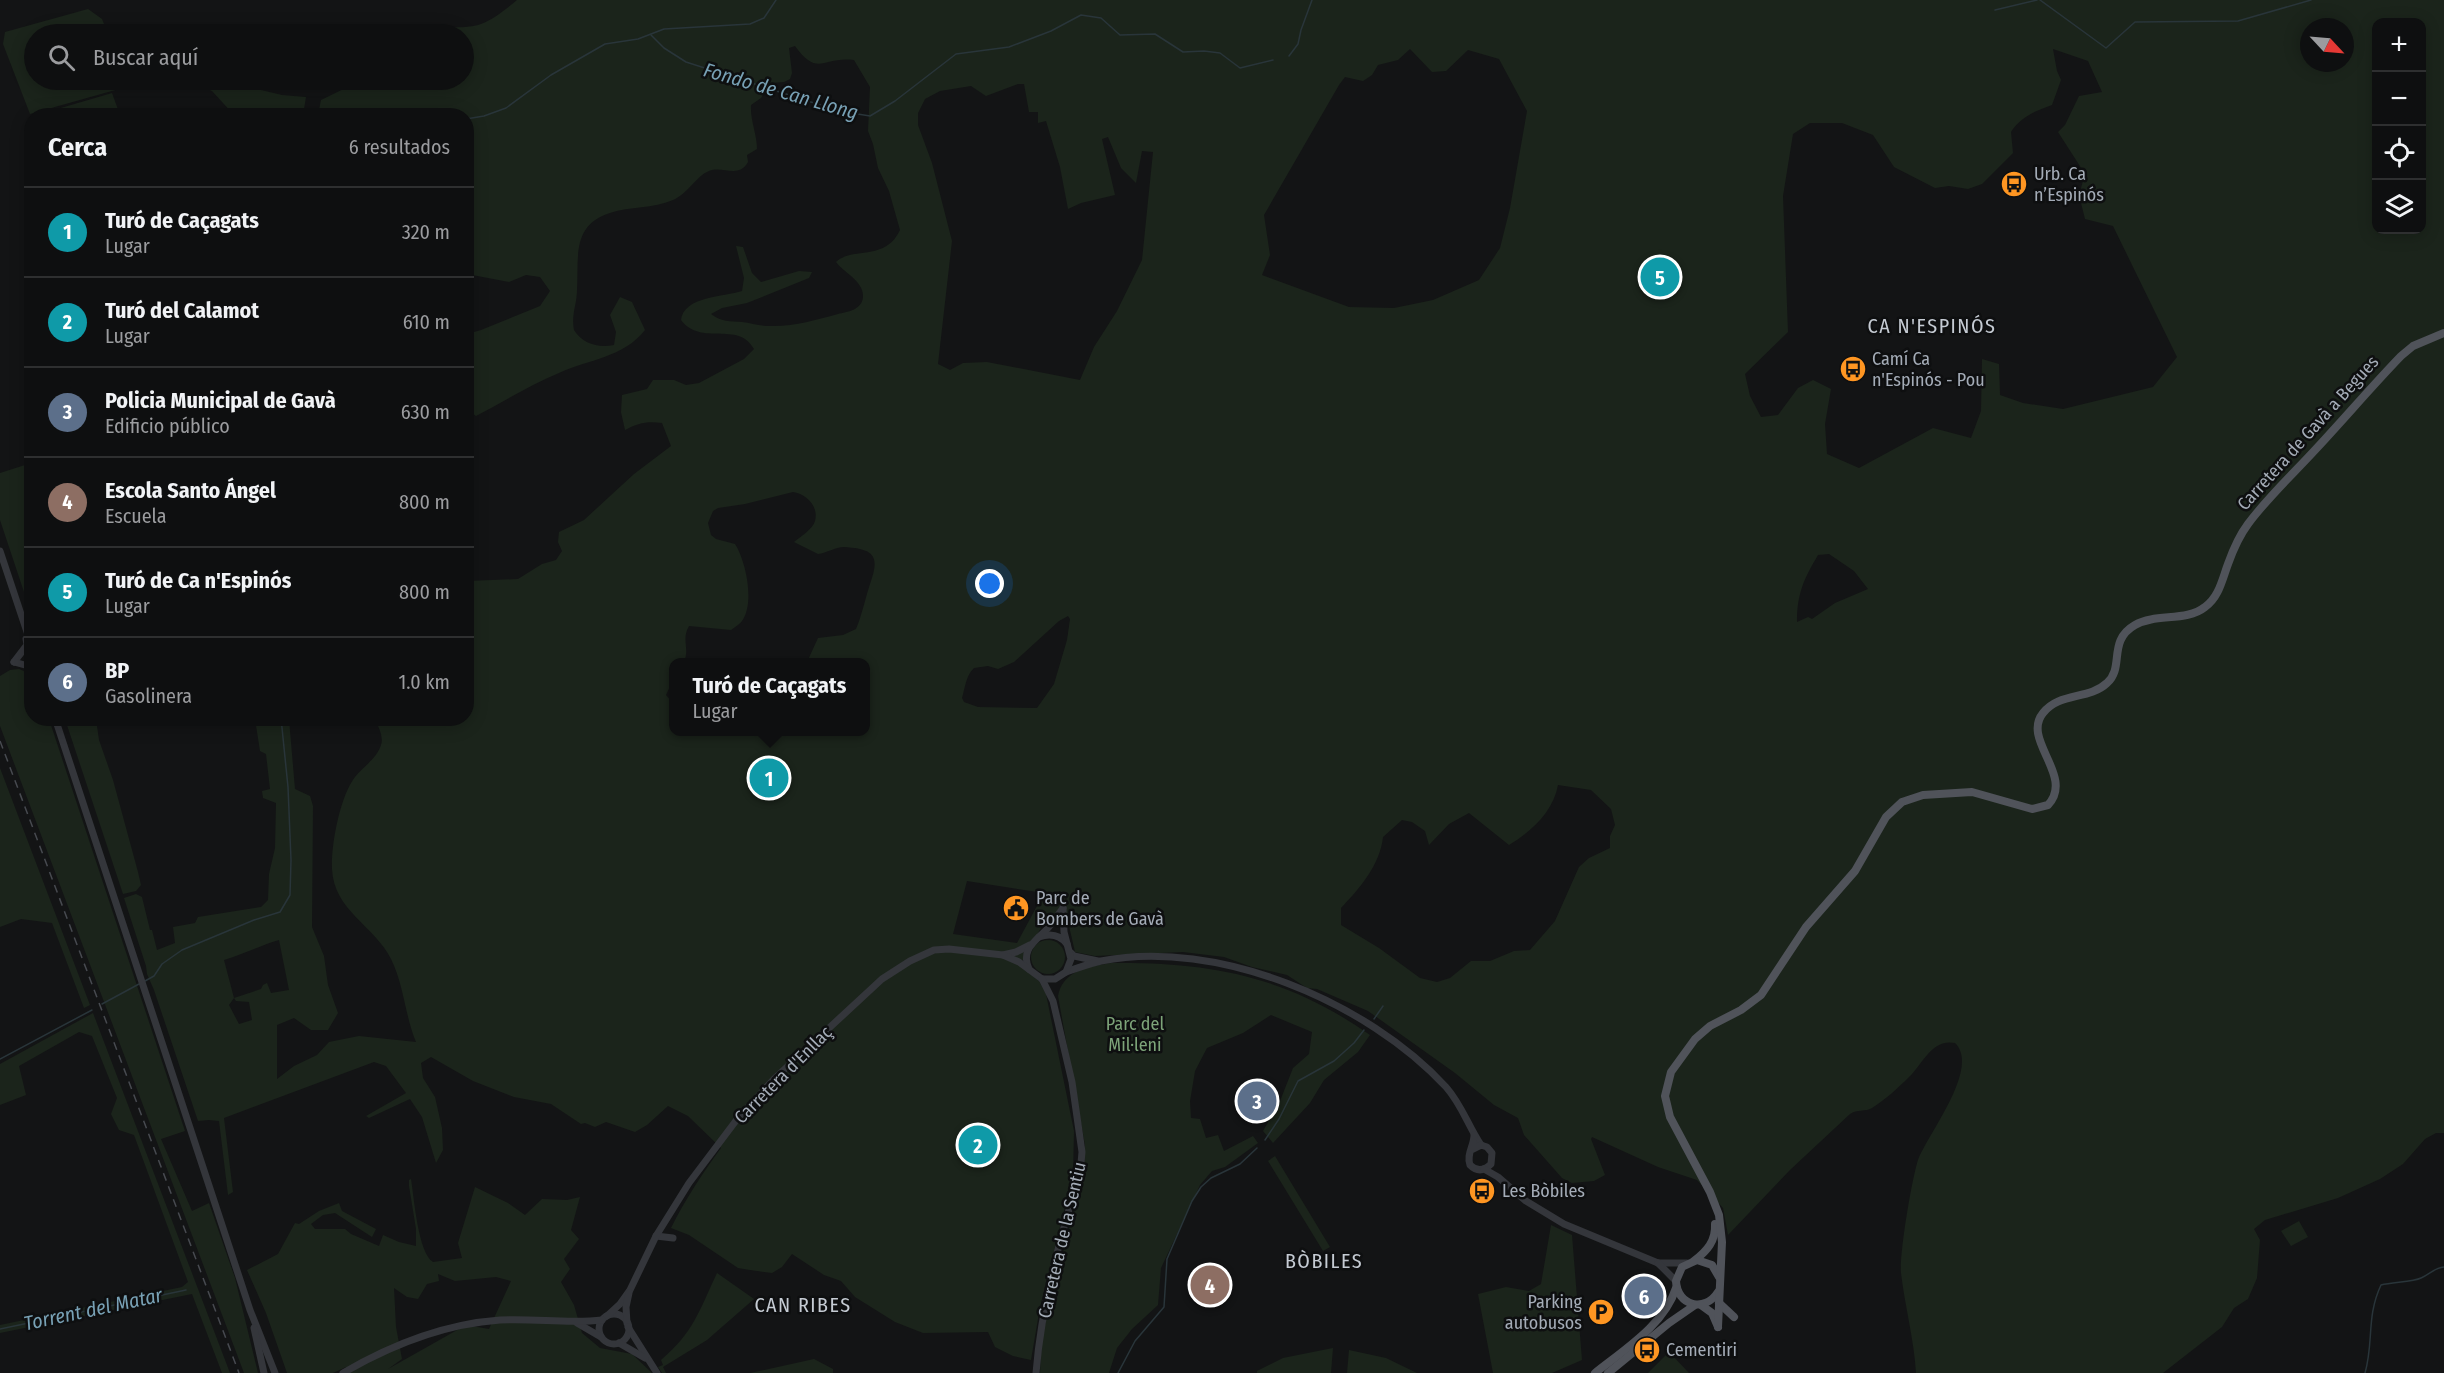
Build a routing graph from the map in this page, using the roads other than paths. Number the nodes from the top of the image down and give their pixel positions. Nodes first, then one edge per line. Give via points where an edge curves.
1 (2444, 332) edge
2 (0, 551) edge
3 (24, 624) edge
4 (24, 649) edge
5 (24, 665) edge
6 (58, 726) edge
7 (1038, 937) junction
8 (1030, 945) junction
9 (1070, 949) junction
10 (1002, 955) junction
11 (1100, 961) junction
12 (1030, 971) junction
13 (1064, 974) junction
14 (1042, 979) junction
15 (1053, 1001) junction
16 (1474, 1135) junction
17 (1481, 1145) junction
18 (1471, 1150) junction
19 (1491, 1164) junction
20 (1484, 1169) junction
21 (1498, 1177) junction
22 (663, 1225) junction
23 (656, 1236) junction
24 (1690, 1262) junction
25 (1658, 1263) junction
26 (1720, 1279) junction
27 (1676, 1284) junction
28 (630, 1290) junction
29 (1718, 1291) junction
30 (1719, 1303) junction
31 (1698, 1305) junction
32 (250, 1310) junction
33 (605, 1318) junction
34 (1720, 1319) junction
35 (578, 1323) junction
36 (628, 1325) junction
37 (602, 1338) junction
38 (619, 1343) junction
39 (648, 1360) junction
40 (264, 1373) edge
41 (275, 1373) edge
42 (343, 1373) edge
43 (657, 1373) edge
44 (1036, 1373) edge
45 (1595, 1373) edge
46 (1608, 1373) edge

1 - 24 main road, Carretera de Gavà a Begues via 2431,333 2412,343 2395,358 2273,490 2238,534 2210,598 2198,607 2142,617 2130,624 2116,639 2111,671 2103,682 2054,698 2040,709 2033,730 2051,780 2048,798 2030,806 1987,792 1962,789 1921,792 1899,800 1879,822 1851,871 1803,925 1756,995 1708,1023 1682,1048 1668,1070 1661,1093 1666,1117 1714,1216 1715,1236 1708,1248
1 - 26 main road, Carretera de Gavà a Begues via 2401,356 2260,509 2238,540 2217,593 2205,607 2195,613 2144,620 2133,626 2119,641 2110,681 2092,691 2056,701 2043,712 2038,732 2057,792 2048,805 2032,809 1964,792 1923,795 1902,802 1886,817 1856,871 1806,927 1761,995 1710,1026 1685,1052 1667,1083 1666,1104 1716,1205 1722,1242
2 - 3 street
4 - 5 street via 14,662
6 - 32 street
7 - 8 street
7 - 9 street via 1058,936
7 - 9 street via 1063,908 1064,932
8 - 10 street, Carretera d'Enllaç
8 - 12 street via 1026,958
9 - 11 street via 1074,956
9 - 13 street via 1071,960
10 - 12 street, Carretera d'Enllaç
10 - 22 street, Carretera d'Enllaç via 934,951 882,979 774,1079 738,1118 695,1174
11 - 13 street
11 - 16 street via 1143,957 1193,959 1293,985 1363,1020 1428,1069 1464,1112
12 - 14 street
13 - 14 street
13 - 15 street via 1056,984
14 - 15 street, Carretera de la Sentiu
15 - 44 street, Carretera de la Sentiu via 1072,1082 1082,1152 1080,1174 1045,1309
16 - 17 street
16 - 18 street
17 - 18 street
17 - 19 street via 1490,1150
18 - 20 street via 1470,1165
19 - 20 street
19 - 21 street
20 - 21 street
21 - 25 street via 1526,1202 1564,1224
22 - 23 street, Carretera d'Enllaç
22 - 23 street via 673,1238
23 - 28 street, Carretera d'Enllaç
24 - 25 street
24 - 26 main road via 1712,1265
24 - 27 main road via 1679,1271
25 - 27 street
26 - 29 main road
27 - 31 main road via 1683,1299
27 - 45 main road via 1663,1314
28 - 33 street, Carretera d'Enllaç
28 - 36 street, Carretera d'Enllaç via 626,1307
29 - 30 main road
29 - 31 main road via 1712,1300
30 - 34 main road
30 - 34 main road via 1734,1317
31 - 34 main road via 1712,1313 1718,1327
31 - 46 main road via 1669,1323
32 - 40 street
32 - 41 street
33 - 35 street
33 - 36 street via 621,1316
33 - 37 street via 599,1329
35 - 37 street
35 - 42 street via 500,1320 466,1325 408,1341
36 - 38 street via 627,1336
36 - 39 street
37 - 38 street
38 - 39 street
39 - 43 street

